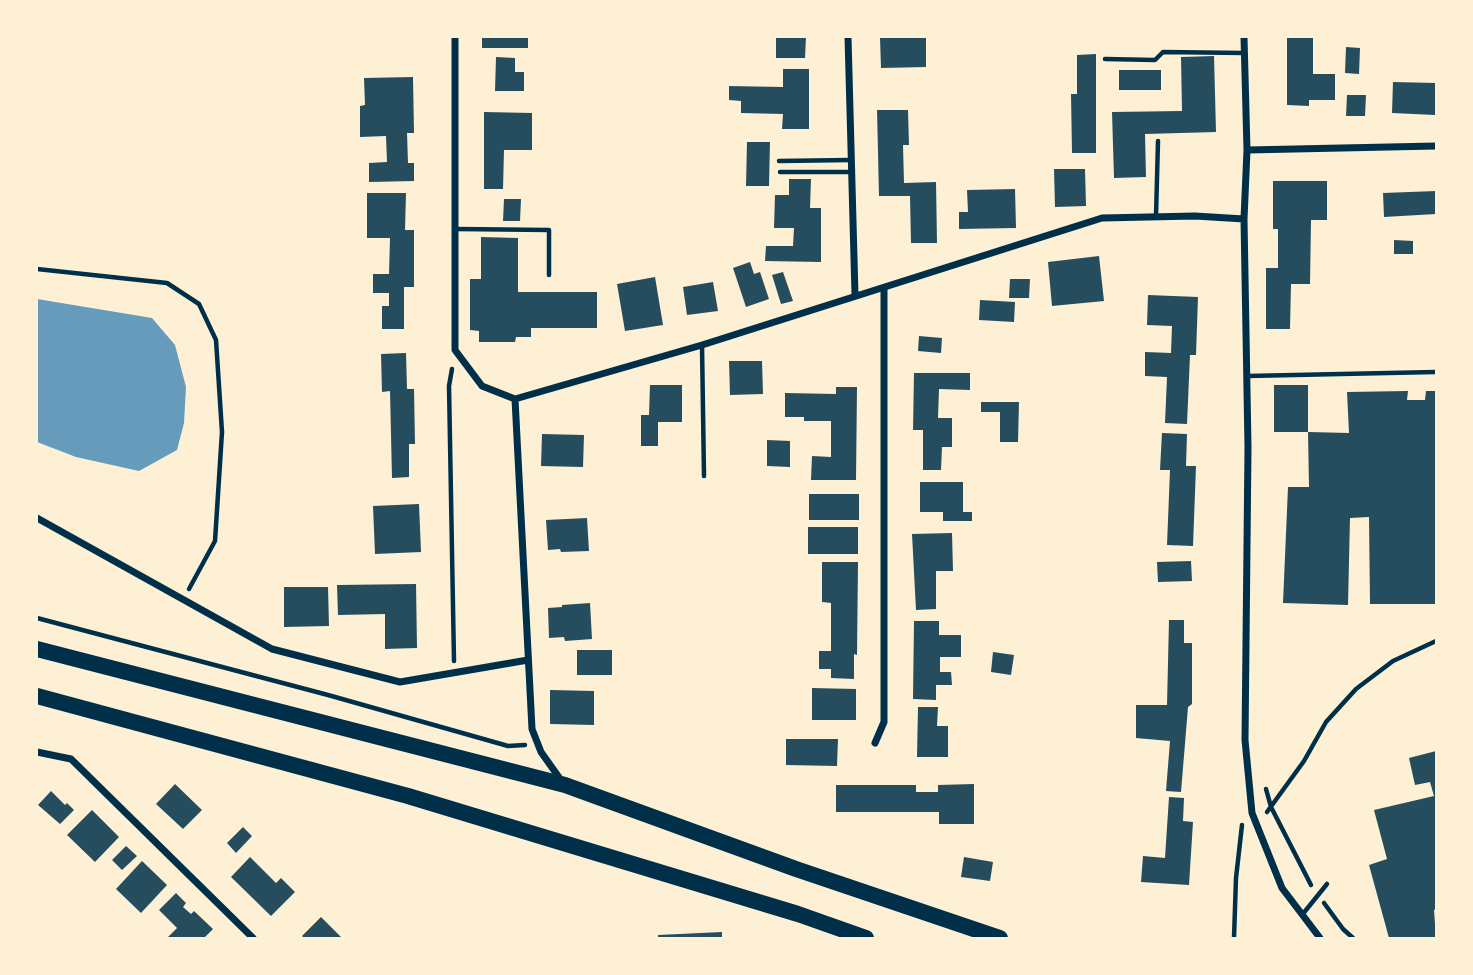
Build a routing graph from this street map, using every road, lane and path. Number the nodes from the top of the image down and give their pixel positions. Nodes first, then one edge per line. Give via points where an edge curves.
1 (455, 37) edge
2 (848, 37) edge
3 (1244, 37) edge
4 (1244, 53) junction
5 (1105, 59) dead end
6 (1157, 141) dead end
7 (1436, 146) edge
8 (1247, 150) junction
9 (851, 160) junction
10 (779, 161) dead end
11 (780, 172) dead end
12 (851, 172) junction
13 (1156, 217) junction
14 (1244, 219) junction
15 (456, 229) junction
16 (37, 269) edge
17 (549, 275) dead end
18 (884, 288) junction
19 (855, 295) junction
20 (702, 345) junction
21 (455, 350) junction
22 (1436, 372) edge
23 (1247, 376) junction
24 (515, 399) junction
25 (704, 476) dead end
26 (37, 517) edge
27 (184, 599) junction
28 (37, 618) edge
29 (1436, 641) edge
30 (37, 649) edge
31 (528, 660) junction
32 (454, 673) junction
33 (37, 696) edge
34 (536, 742) junction
35 (875, 743) dead end
36 (37, 752) edge
37 (1264, 781) dead end
38 (565, 785) junction
39 (1271, 807) junction
40 (1252, 813) junction
41 (1256, 822) junction
42 (1327, 884) dead end
43 (1317, 894) junction
44 (1302, 915) junction
45 (253, 938) edge
46 (866, 938) edge
47 (1000, 938) edge
48 (1234, 938) edge
49 (1320, 938) edge
50 (1353, 938) edge

1 - 15 street
2 - 9 street
3 - 4 street
4 - 5 lane via 1163,52 1155,60
4 - 8 street
6 - 13 lane
7 - 8 street
8 - 14 street
9 - 10 lane
9 - 12 street
11 - 12 lane
12 - 19 street
13 - 14 street
13 - 18 street via 1102,218
14 - 23 street
15 - 17 lane via 549,230
15 - 21 street
16 - 27 path via 167,283 199,304 216,340 222,432 215,541
18 - 19 street
18 - 35 street via 884,722
19 - 20 street
20 - 24 street
20 - 25 lane
21 - 24 street via 482,386
21 - 32 path via 449,386
22 - 23 lane
23 - 40 street via 1245,740
24 - 31 street
26 - 27 street
27 - 32 street via 272,649 400,682
28 - 34 path via 508,746
29 - 39 path via 1393,661 1356,689 1326,722
30 - 38 main road
31 - 32 street
31 - 34 street
33 - 46 main road via 408,796
34 - 38 street
36 - 45 street via 71,759
37 - 39 path
38 - 47 main road
39 - 41 path
39 - 43 path
40 - 41 street
40 - 48 path via 1242,818
41 - 44 street via 1282,888
42 - 43 lane
43 - 44 lane
43 - 50 path
44 - 49 street

